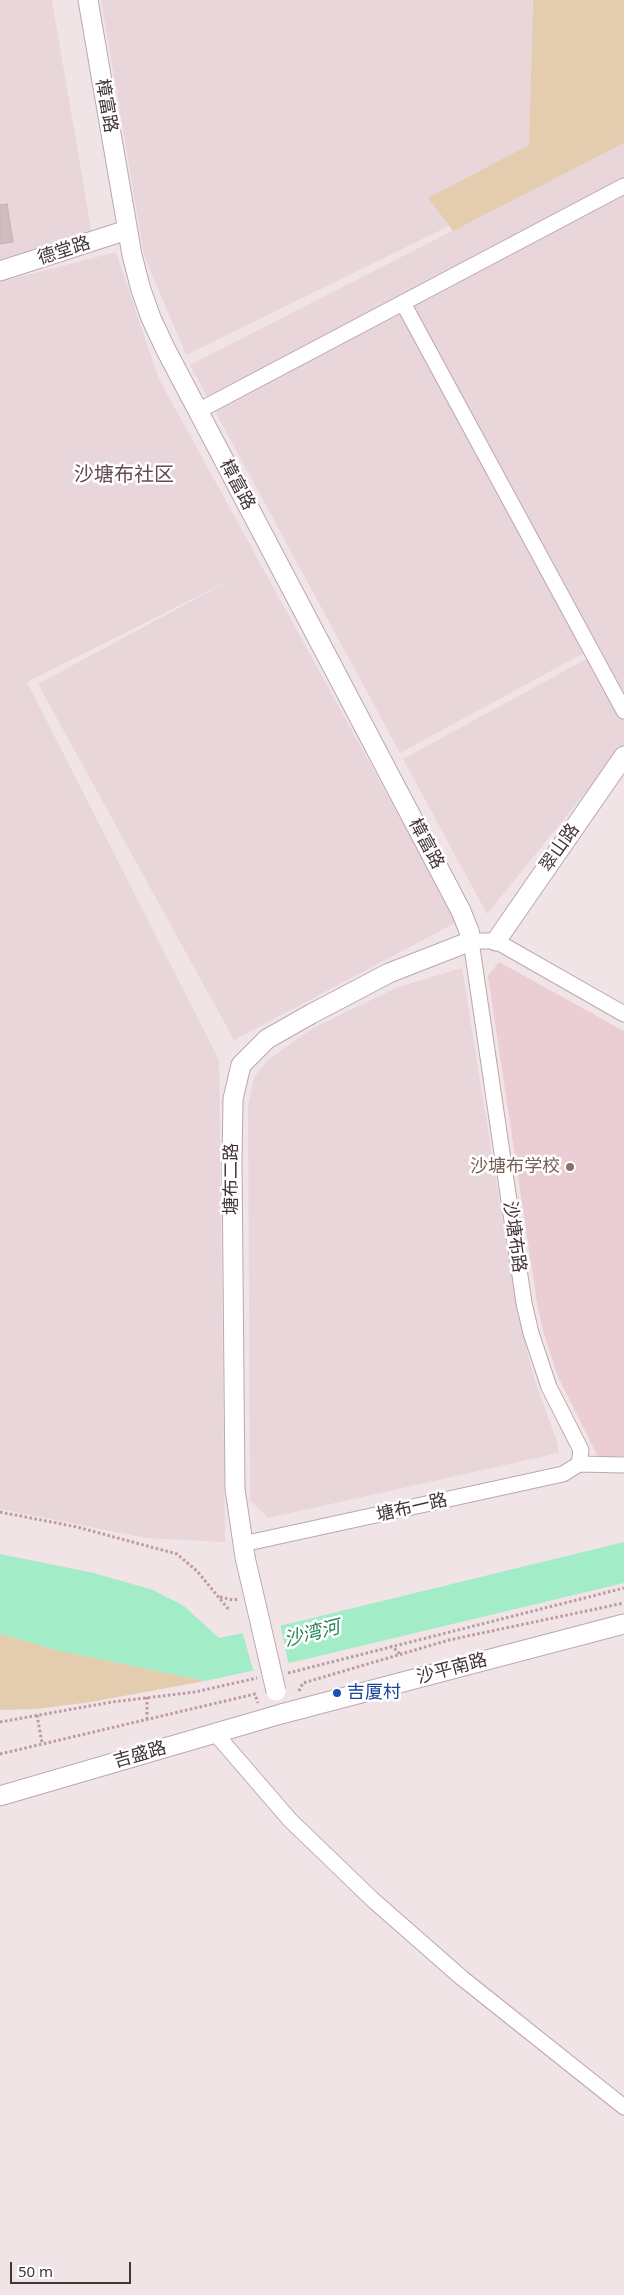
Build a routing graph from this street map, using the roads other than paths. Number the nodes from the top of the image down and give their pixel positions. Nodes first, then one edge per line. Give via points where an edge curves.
1 (88, 0) edge
2 (624, 186) edge
3 (127, 230) junction
4 (0, 271) edge
5 (403, 303) junction
6 (198, 411) junction
7 (624, 711) edge
8 (624, 756) edge
9 (471, 941) junction
10 (496, 941) junction
11 (624, 1014) edge
12 (579, 1464) junction
13 (624, 1465) edge
14 (244, 1551) junction
15 (624, 1624) edge
16 (275, 1696) junction
17 (215, 1733) junction
18 (0, 1796) edge
19 (624, 2107) edge

1 - 3 street, 樟富路
2 - 5 street
3 - 4 street, 德堂路
3 - 6 street, 樟富路 via 151,318
5 - 6 street
5 - 7 street
6 - 9 street, 樟富路 via 461,911
8 - 10 street, 翠山路
9 - 10 street
9 - 12 street, 沙塘布路 via 524,1303 549,1386 560,1412 580,1444 582,1455
9 - 14 street, 塘布二路 via 389,973 311,1014 267,1039 241,1065 233,1099 232,1162 235,1489
10 - 11 street
12 - 13 street
12 - 14 street, 塘布一路 via 563,1474
14 - 16 street, 塘布二路, bridge
15 - 16 street, 沙平南路
16 - 17 street, 吉盛路
17 - 18 street, 吉盛路
17 - 19 street via 290,1820 373,1900 462,1978

